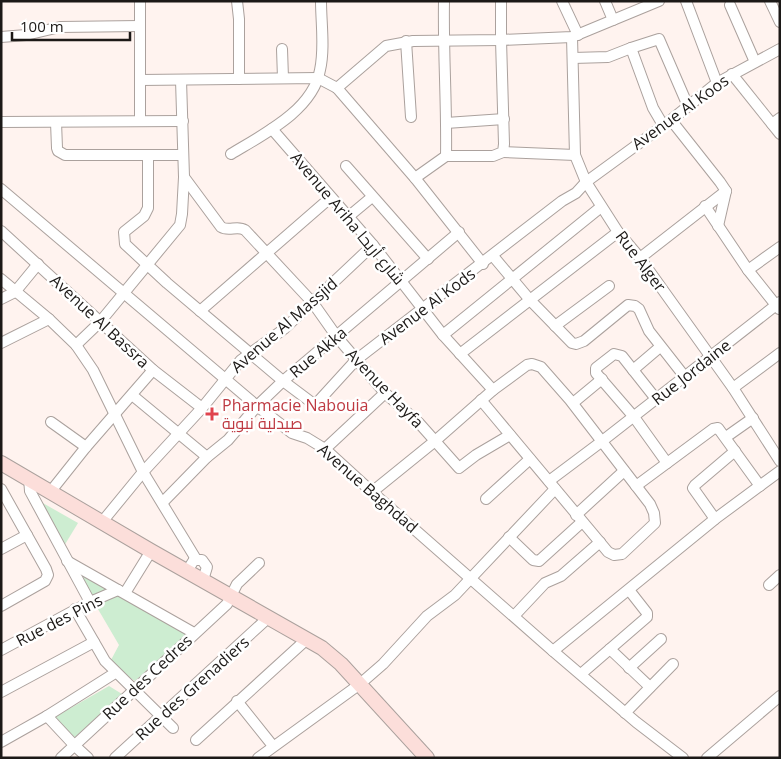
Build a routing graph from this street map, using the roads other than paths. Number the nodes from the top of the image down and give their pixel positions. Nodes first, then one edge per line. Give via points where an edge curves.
1 (140, 1) edge
2 (237, 1) edge
3 (321, 1) edge
4 (444, 1) edge
5 (501, 1) edge
6 (562, 1) edge
7 (605, 1) edge
8 (659, 1) edge
9 (686, 1) edge
10 (770, 1) edge
11 (642, 4) edge
12 (730, 6) dead end
13 (613, 20) junction
14 (780, 22) edge
15 (140, 26) junction
16 (575, 36) junction
17 (1, 37) edge
18 (501, 40) junction
19 (406, 41) junction
20 (443, 41) junction
21 (631, 48) junction
22 (282, 49) dead end
23 (780, 49) edge
24 (573, 58) junction
25 (755, 62) junction
26 (732, 74) junction
27 (283, 78) junction
28 (318, 78) junction
29 (239, 79) junction
30 (140, 80) junction
31 (181, 80) junction
32 (717, 83) junction
33 (338, 88) junction
34 (688, 106) junction
35 (411, 117) dead end
36 (504, 119) junction
37 (140, 121) junction
38 (183, 121) junction
39 (776, 121) edge
40 (1, 122) edge
41 (56, 122) junction
42 (446, 123) junction
43 (667, 123) junction
44 (272, 129) junction
45 (780, 134) edge
46 (503, 152) junction
47 (231, 154) dead end
48 (183, 155) junction
49 (575, 155) junction
50 (148, 156) junction
51 (446, 156) junction
52 (346, 166) dead end
53 (184, 178) junction
54 (415, 178) junction
55 (586, 182) junction
56 (723, 187) junction
57 (1, 189) edge
58 (372, 197) junction
59 (330, 198) junction
60 (705, 206) junction
61 (601, 207) junction
62 (348, 217) junction
63 (718, 226) junction
64 (1, 231) edge
65 (459, 232) junction
66 (618, 232) junction
67 (372, 245) junction
68 (780, 247) edge
69 (267, 253) junction
70 (493, 256) junction
71 (428, 258) junction
72 (640, 258) junction
73 (38, 264) junction
74 (483, 264) junction
75 (147, 266) junction
76 (748, 270) junction
77 (1, 279) edge
78 (512, 279) junction
79 (402, 281) junction
80 (609, 286) dead end
81 (15, 292) junction
82 (124, 293) junction
83 (1, 299) edge
84 (530, 300) junction
85 (312, 303) junction
86 (778, 306) edge
87 (422, 309) junction
88 (200, 311) junction
89 (49, 319) junction
90 (100, 322) junction
91 (555, 326) junction
92 (443, 335) junction
93 (337, 337) junction
94 (1, 343) edge
95 (76, 345) junction
96 (660, 347) junction
97 (249, 353) junction
98 (780, 353) edge
99 (460, 354) junction
100 (710, 357) junction
101 (356, 360) junction
102 (153, 370) junction
103 (633, 370) junction
104 (685, 377) junction
105 (225, 378) junction
106 (602, 380) junction
107 (283, 381) junction
108 (733, 388) junction
109 (493, 390) junction
110 (385, 393) junction
111 (132, 394) junction
112 (656, 399) junction
113 (481, 400) junction
114 (573, 403) junction
115 (257, 406) junction
116 (202, 408) junction
117 (116, 414) junction
118 (634, 417) junction
119 (753, 418) junction
120 (51, 422) dead end
121 (178, 433) junction
122 (510, 435) junction
123 (726, 438) junction
124 (435, 440) junction
125 (601, 442) junction
126 (86, 447) junction
127 (325, 449) junction
128 (735, 450) junction
129 (207, 457) junction
130 (530, 459) junction
131 (780, 461) edge
132 (1, 463) edge
133 (667, 463) junction
134 (624, 471) junction
135 (780, 471) edge
136 (144, 472) junction
137 (29, 478) junction
138 (552, 485) junction
139 (636, 486) junction
140 (760, 486) junction
141 (1, 489) edge
142 (51, 491) junction
143 (372, 492) junction
144 (486, 499) dead end
145 (163, 502) junction
146 (579, 518) junction
147 (715, 519) junction
148 (102, 522) junction
149 (27, 535) junction
150 (509, 537) junction
151 (600, 542) junction
152 (1, 550) edge
153 (151, 551) junction
154 (196, 560) junction
155 (67, 561) junction
156 (259, 563) dead end
157 (186, 571) junction
158 (780, 575) edge
159 (470, 577) junction
160 (203, 580) junction
161 (768, 585) dead end
162 (628, 590) junction
163 (122, 592) junction
164 (232, 596) junction
165 (90, 602) junction
166 (1, 606) edge
167 (75, 609) junction
168 (514, 616) junction
169 (269, 617) junction
170 (194, 633) junction
171 (307, 639) junction
172 (662, 639) dead end
173 (94, 642) junction
174 (610, 649) junction
175 (1, 650) edge
176 (554, 651) junction
177 (673, 664) dead end
178 (629, 668) junction
179 (115, 673) junction
180 (581, 674) junction
181 (360, 684) junction
182 (650, 687) junction
183 (134, 689) junction
184 (1, 692) edge
185 (780, 696) edge
186 (237, 701) junction
187 (625, 712) junction
188 (161, 715) junction
189 (47, 716) junction
190 (173, 728) dead end
191 (196, 740) dead end
192 (1, 742) edge
193 (75, 746) junction
194 (273, 746) junction
195 (60, 758) edge
196 (88, 758) edge
197 (115, 758) edge
198 (258, 758) edge
199 (427, 758) edge
200 (683, 758) edge
201 (707, 758) edge

1 - 15 street
2 - 29 street
3 - 28 street via 322,62
4 - 20 street
5 - 18 street
6 - 16 street
7 - 13 street
8 - 11 street
9 - 32 street
10 - 14 street
11 - 13 street
12 - 25 street
13 - 16 street
15 - 17 street via 60,27
15 - 30 street
16 - 18 street
16 - 24 street, Rue Alger
18 - 20 street
18 - 36 street
19 - 20 street
19 - 33 street via 386,46
19 - 35 street
20 - 42 street
21 - 24 street via 608,57
21 - 34 street via 659,39
21 - 43 street via 653,108
22 - 27 street
23 - 25 street, Avenue Al Koos
24 - 49 street, Rue Alger
25 - 26 street, Avenue Al Koos
26 - 32 street, Avenue Al Koos
26 - 39 street
27 - 28 street
27 - 29 street
28 - 33 street
28 - 44 street via 309,98
29 - 31 street
30 - 31 street
30 - 37 street
31 - 38 street
32 - 34 street, Avenue Al Koos
33 - 54 street
34 - 43 street, Avenue Al Koos
36 - 42 street
36 - 46 street
37 - 38 street
37 - 41 street
38 - 48 street
39 - 45 street
40 - 41 street
41 - 50 street via 57,148 65,155
42 - 51 street
43 - 55 street, Avenue Al Koos
43 - 56 street
44 - 47 street
44 - 59 street, Avenue Ariha شارع أريحا
46 - 49 street
46 - 51 street via 493,156
48 - 50 street
48 - 53 street
49 - 55 street, Rue Alger
50 - 75 street via 148,208 123,236 127,248
51 - 54 street
52 - 58 street
53 - 69 street, Avenue Hayfa via 221,227 242,228
53 - 75 street via 180,225
54 - 65 street
55 - 61 street, Rue Alger
55 - 70 street, Avenue Al Koos
56 - 60 street
56 - 63 street
57 - 82 street, Avenue Baghdad
58 - 62 street
58 - 71 street
59 - 62 street, Avenue Ariha شارع أريحا
59 - 69 street
60 - 63 street
60 - 72 street
61 - 66 street, Rue Alger
61 - 78 street
62 - 67 street, Avenue Ariha شارع أريحا
63 - 76 street
64 - 73 street, Avenue Al Bassra
65 - 71 street, Rue Akka
65 - 74 street
66 - 72 street, Rue Alger
66 - 84 street
67 - 79 street, Avenue Ariha شارع أريحا
67 - 85 street, Avenue Al Massjid
68 - 76 street
69 - 85 street, Avenue Hayfa
69 - 88 street
70 - 74 street, Avenue Al Kods
70 - 78 street
71 - 79 street, Rue Akka
72 - 100 street, Rue Alger
73 - 81 street
73 - 90 street, Avenue Al Bassra
74 - 87 street, Avenue Al Kods
75 - 82 street
75 - 88 street
76 - 86 street
77 - 81 street
78 - 84 street
78 - 92 street
79 - 87 street, Avenue Ariha شارع أريحا
79 - 93 street, Rue Akka
80 - 91 street
81 - 83 street
81 - 89 street
82 - 90 street
82 - 105 street, Avenue Baghdad
84 - 91 street
84 - 99 street
85 - 93 street, Avenue Hayfa
85 - 97 street, Avenue Al Massjid via 284,329
86 - 100 street, Rue Jordaine
87 - 92 street, Avenue Ariha شارع أريحا
87 - 101 street, Avenue Al Kods
88 - 97 street
89 - 94 street
89 - 95 street
90 - 95 street
90 - 102 street, Avenue Al Bassra
91 - 96 street via 572,343 580,343 632,305 639,309
92 - 99 street, Avenue Ariha شارع أريحا
93 - 101 street, Avenue Hayfa
93 - 107 street, Rue Akka
95 - 117 street
96 - 103 street
96 - 104 street
97 - 105 street, Avenue Al Massjid
97 - 107 street
98 - 108 street
99 - 109 street, Avenue Ariha شارع أريحا
100 - 104 street, Rue Jordaine
100 - 108 street, Rue Alger
101 - 107 street, Avenue Al Kods via 315,405
101 - 110 street, Avenue Hayfa
102 - 111 street
102 - 116 street, Avenue Al Bassra
103 - 106 street via 622,356 614,354 596,368
103 - 112 street
104 - 112 street, Rue Jordaine
105 - 115 street, Avenue Baghdad
105 - 116 street, Avenue Al Massjid
106 - 114 street
106 - 118 street
107 - 115 street, Rue Akka
108 - 119 street, Rue Alger
109 - 113 street
109 - 114 street via 532,364 541,367
110 - 124 street, Avenue Hayfa
110 - 127 street
111 - 117 street
111 - 121 street
112 - 118 street, Rue Jordaine
113 - 122 street
113 - 124 street
114 - 125 street
115 - 127 street, Avenue Baghdad via 292,432
115 - 129 street, Rue Akka via 228,440
116 - 121 street, Avenue Al Massjid
117 - 126 street
117 - 136 street
118 - 125 street, Rue Jordaine
118 - 133 street
119 - 123 street
119 - 131 street, Rue Alger
120 - 126 street
121 - 129 street
121 - 136 street, Avenue Al Massjid
122 - 124 street, Avenue Hayfa via 459,468
122 - 130 street
123 - 128 street
123 - 133 street via 716,428
124 - 143 street
125 - 134 street
125 - 138 street, Rue Jordaine
126 - 142 street
127 - 143 street, Avenue Baghdad
128 - 140 street
128 - 147 street via 693,488
129 - 145 street, Rue Akka
130 - 138 street
130 - 144 street
132 - 137 main road
133 - 139 street
134 - 139 street
134 - 146 street
135 - 140 street
136 - 145 street
136 - 148 street, Avenue Al Massjid
137 - 142 main road
137 - 155 street via 30,491
138 - 146 street
138 - 150 street, Rue Jordaine
139 - 151 street via 651,508 655,523 622,554 608,552
140 - 147 street
141 - 149 street
142 - 148 main road
143 - 159 street, Avenue Baghdad
145 - 154 street
146 - 150 street via 539,561 533,560
146 - 151 street
147 - 162 street
148 - 153 main road
149 - 152 street
149 - 166 street via 46,569 47,578
150 - 159 street, Rue Jordaine
151 - 168 street via 562,576 545,583
153 - 157 main road
153 - 163 street
154 - 157 street
154 - 160 street via 206,564
155 - 163 street
155 - 165 street
156 - 164 street, Rue des Cedres via 238,584
157 - 160 main road
158 - 161 street
159 - 168 street, Avenue Baghdad
159 - 181 street, Rue Jordaine
160 - 164 main road
162 - 174 street via 647,617
162 - 176 street
163 - 165 street, Rue des Pins
163 - 170 street
164 - 169 main road
164 - 170 street, Rue des Cedres
165 - 167 street, Rue des Pins
167 - 173 street
167 - 175 street, Rue des Pins
168 - 176 street, Avenue Baghdad
169 - 171 main road
169 - 188 street, Rue des Grenadiers
170 - 183 street, Rue des Cedres
171 - 181 main road via 330,654
171 - 186 street
172 - 178 street
173 - 179 street
173 - 184 street
174 - 178 street
174 - 180 street
176 - 180 street, Avenue Baghdad
177 - 182 street
178 - 182 street
179 - 183 street
179 - 189 street
180 - 187 street, Avenue Baghdad
181 - 194 street, Rue Jordaine
181 - 199 main road
182 - 187 street
183 - 188 street
183 - 193 street, Rue des Cedres
185 - 201 street
186 - 191 street
186 - 194 street
187 - 200 street, Avenue Baghdad
188 - 190 street
188 - 197 street, Rue des Grenadiers
189 - 192 street
189 - 193 street
193 - 195 street, Rue des Cedres
193 - 196 street
194 - 198 street, Rue Jordaine

